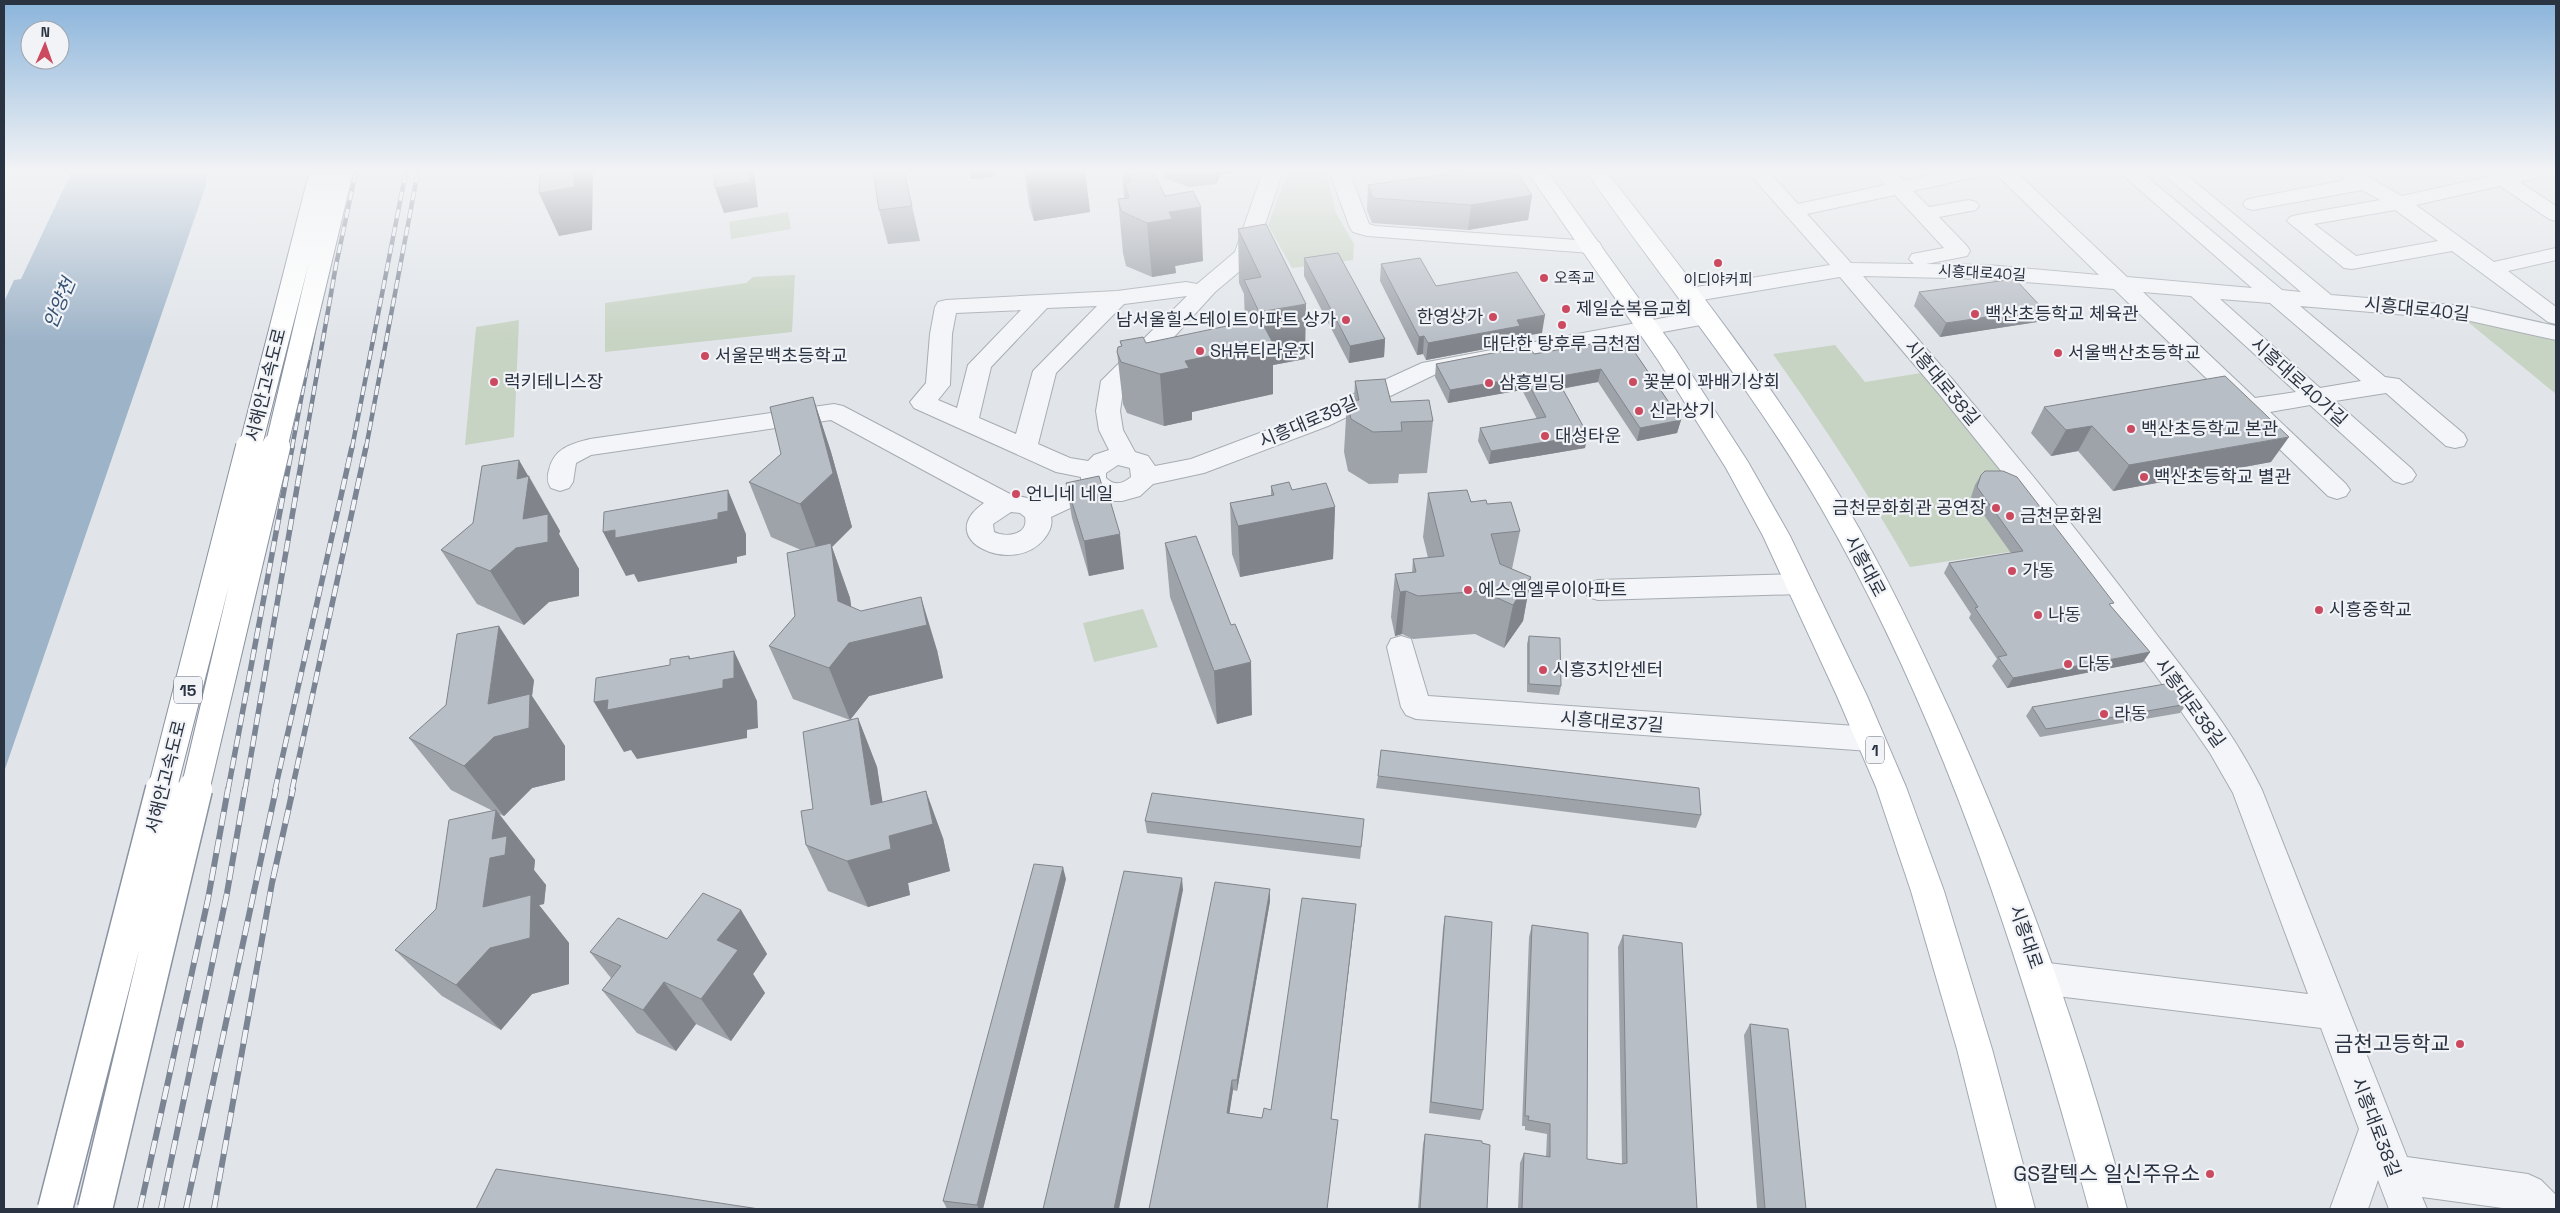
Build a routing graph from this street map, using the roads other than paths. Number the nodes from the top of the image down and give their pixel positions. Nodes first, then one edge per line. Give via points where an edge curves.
1 (306, 228) edge
2 (329, 228) edge
3 (1254, 228) edge
4 (1360, 228) edge
5 (1577, 228) edge
6 (1639, 228) edge
7 (1809, 228) edge
8 (1936, 228) edge
9 (2062, 228) edge
10 (2195, 228) edge
11 (2238, 228) edge
12 (2306, 228) edge
13 (2433, 228) edge
14 (2456, 244) junction
15 (1591, 247) junction
16 (2552, 255) edge
17 (1847, 269) junction
18 (2490, 269) junction
19 (1922, 270) junction
20 (2120, 283) junction
21 (2196, 289) junction
22 (1204, 292) junction
23 (1690, 295) junction
24 (2276, 296) junction
25 (1117, 298) junction
26 (2324, 300) junction
27 (1040, 303) junction
28 (1706, 317) junction
29 (2556, 317) edge
30 (1648, 328) junction
31 (2556, 333) edge
32 (2381, 386) junction
33 (2316, 397) junction
34 (2250, 407) junction
35 (966, 422) junction
36 (2454, 440) dead end
37 (1025, 448) junction
38 (1125, 457) junction
39 (2402, 475) dead end
40 (1144, 477) junction
41 (1095, 478) junction
42 (960, 479) junction
43 (560, 482) dead end
44 (2337, 490) dead end
45 (1006, 503) junction
46 (1038, 513) junction
47 (980, 525) junction
48 (1799, 584) junction
49 (1598, 590) dead end
50 (1401, 647) dead end
51 (1870, 739) junction
52 (2040, 978) junction
53 (2332, 1013) junction
54 (2377, 1130) junction
55 (2394, 1174) junction
56 (55, 1209) edge
57 (95, 1209) edge
58 (2016, 1209) edge
59 (2108, 1209) edge
60 (2349, 1209) edge
61 (2408, 1209) edge
62 (2543, 1209) edge

1 - 56 main road, 서해안고속도로 / 15, bridge
2 - 57 main road, 서해안고속도로 / 15, bridge
3 - 22 street via 1245,255
4 - 15 street via 1374,232
5 - 15 main road, 1
6 - 23 main road, 시흥대로
7 - 17 street, 시흥대로38길
8 - 19 street via 1959,252 1916,260
9 - 20 street
10 - 24 street
11 - 26 street
12 - 14 street via 2352,262
13 - 14 street
14 - 18 street
15 - 30 main road, 1
16 - 18 street
17 - 19 street, 시흥대로40길
17 - 23 street, 시흥대로40길
17 - 53 street, 시흥대로38길 via 2034,492 2228,755 2247,790
18 - 29 street
19 - 20 street, 시흥대로40길
20 - 21 street, 시흥대로40길
20 - 34 street
21 - 24 street, 시흥대로40길
21 - 33 street, 시흥대로40가길
22 - 25 street, 시흥대로39길 via 1186,289
22 - 38 street via 1114,380 1108,395 1108,411 1111,430
23 - 28 main road, 시흥대로
24 - 26 street, 시흥대로40길
24 - 32 street
25 - 27 street, 시흥대로39길
25 - 37 street via 1045,371
26 - 31 street, 시흥대로40길 via 2466,313
27 - 35 street via 980,366
27 - 35 street, 시흥대로39길 via 946,307 938,385 922,402
28 - 30 street, 시흥대로39길
28 - 52 main road, 시흥대로 via 1818,482 1897,627 1997,856
30 - 40 street, 시흥대로39길 via 1430,368 1319,420 1195,468
30 - 48 main road, 1 via 1740,468
32 - 33 street
32 - 36 street via 2391,384
33 - 34 street
33 - 39 street, 시흥대로40가길
34 - 44 street
35 - 37 street, 시흥대로39길
37 - 41 street, 시흥대로39길
38 - 40 street via 1142,464
38 - 41 street via 1103,461
40 - 41 street, 시흥대로39길 via 1137,486 1123,492 1108,492
41 - 46 street
42 - 43 street via 834,412 590,447 570,453 564,459
42 - 45 street
42 - 47 street via 979,503
45 - 46 street via 1022,503
45 - 47 street via 988,511
46 - 47 street via 1038,530 1028,539 1013,545 988,541 981,534
48 - 49 street
48 - 51 main road, 1
50 - 51 street, 시흥대로37길 via 1416,707
51 - 58 main road, 1 via 1932,906
52 - 53 street, 시흥대로
52 - 59 main road, 시흥대로
53 - 54 street, 시흥대로38길
54 - 55 street, 시흥대로38길
54 - 60 street
55 - 61 street, 시흥대로38길
55 - 62 street via 2528,1193

